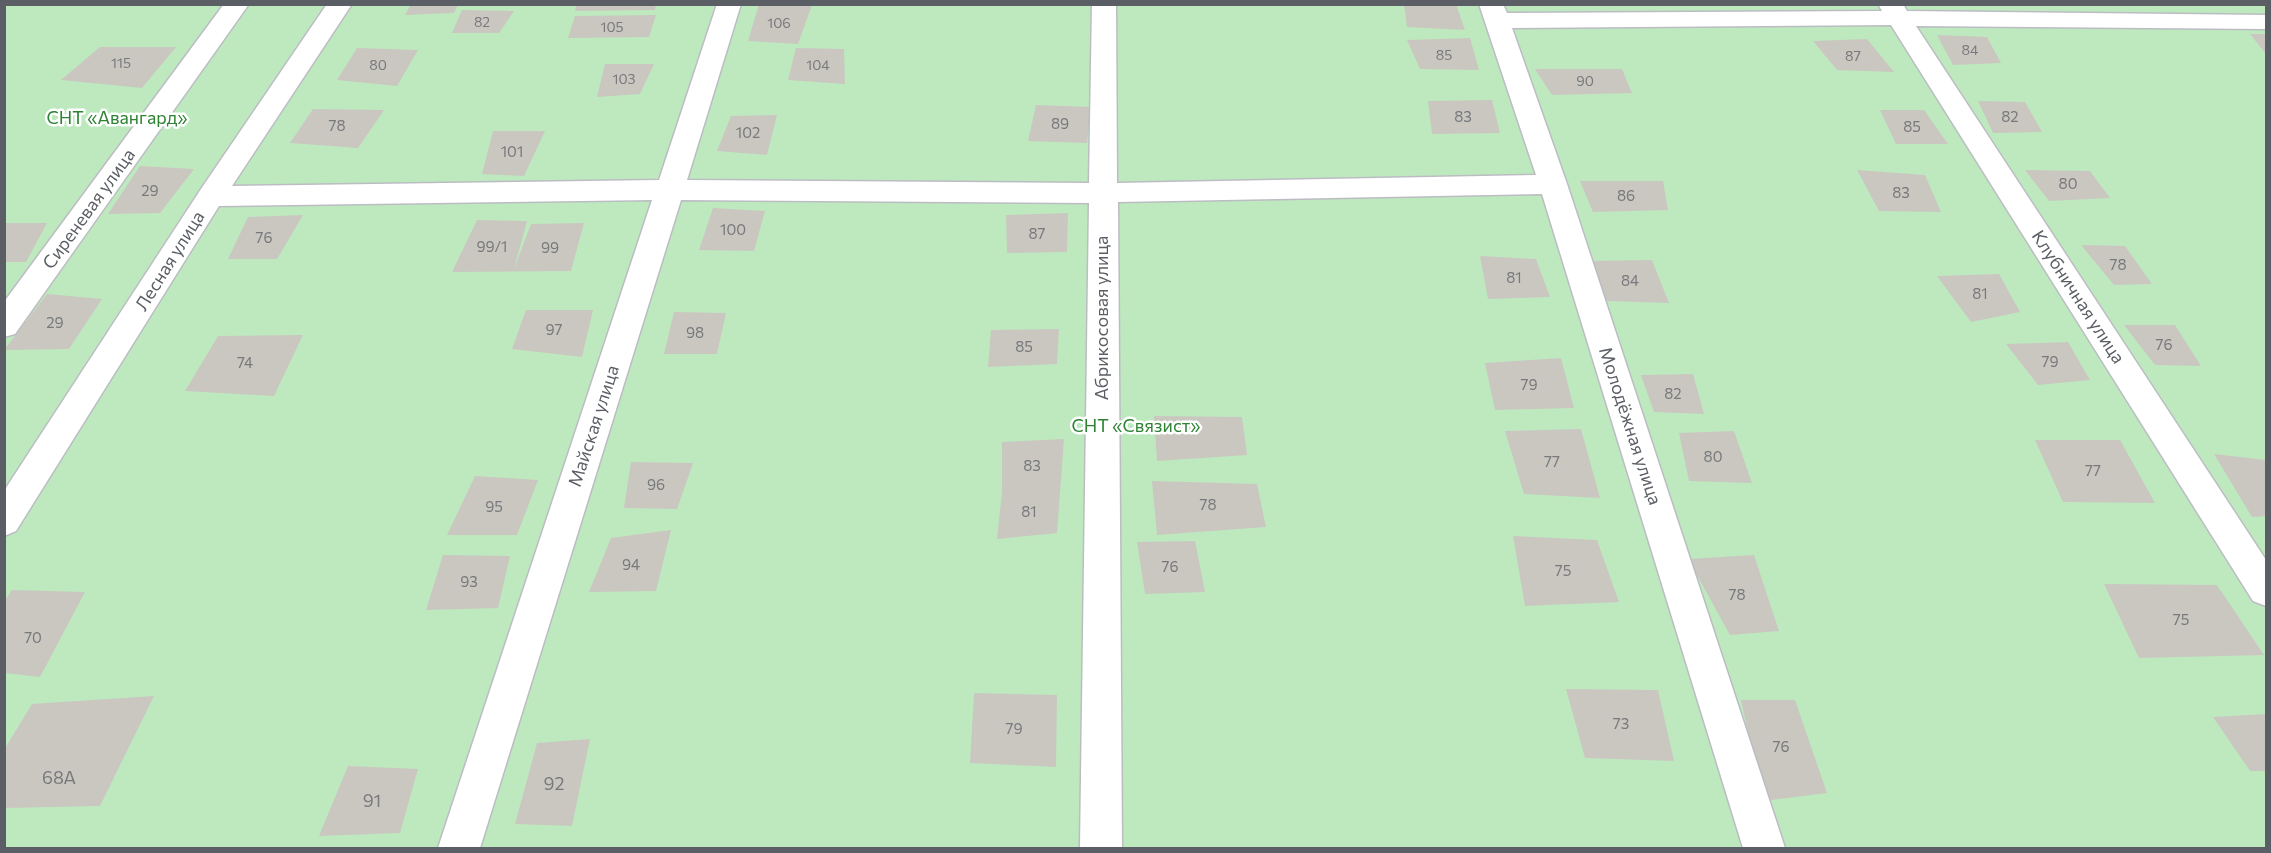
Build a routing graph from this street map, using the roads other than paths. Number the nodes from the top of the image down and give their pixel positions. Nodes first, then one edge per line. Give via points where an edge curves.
1 (237, 4) edge
2 (340, 4) edge
3 (729, 4) edge
4 (1104, 4) edge
5 (1894, 11) edge
6 (1494, 13) edge
7 (2266, 22) edge
8 (1553, 184) junction
9 (669, 190) junction
10 (1103, 193) junction
11 (211, 196) junction
12 (4, 326) edge
13 (4, 521) edge
14 (2266, 590) edge
15 (459, 849) edge
16 (1101, 849) edge
17 (1764, 849) edge

1 - 12 street, Сиреневая улица
2 - 11 street, Лесная улица
3 - 9 street, Майская улица
4 - 10 street, Абрикосовая улица
5 - 6 street
5 - 7 street
5 - 14 street, Клубничная улица
6 - 8 street, Молодёжная улица
8 - 10 street
8 - 17 street, Молодёжная улица
9 - 10 street
9 - 11 street
9 - 15 street, Майская улица
10 - 16 street, Абрикосовая улица
11 - 13 street, Лесная улица

